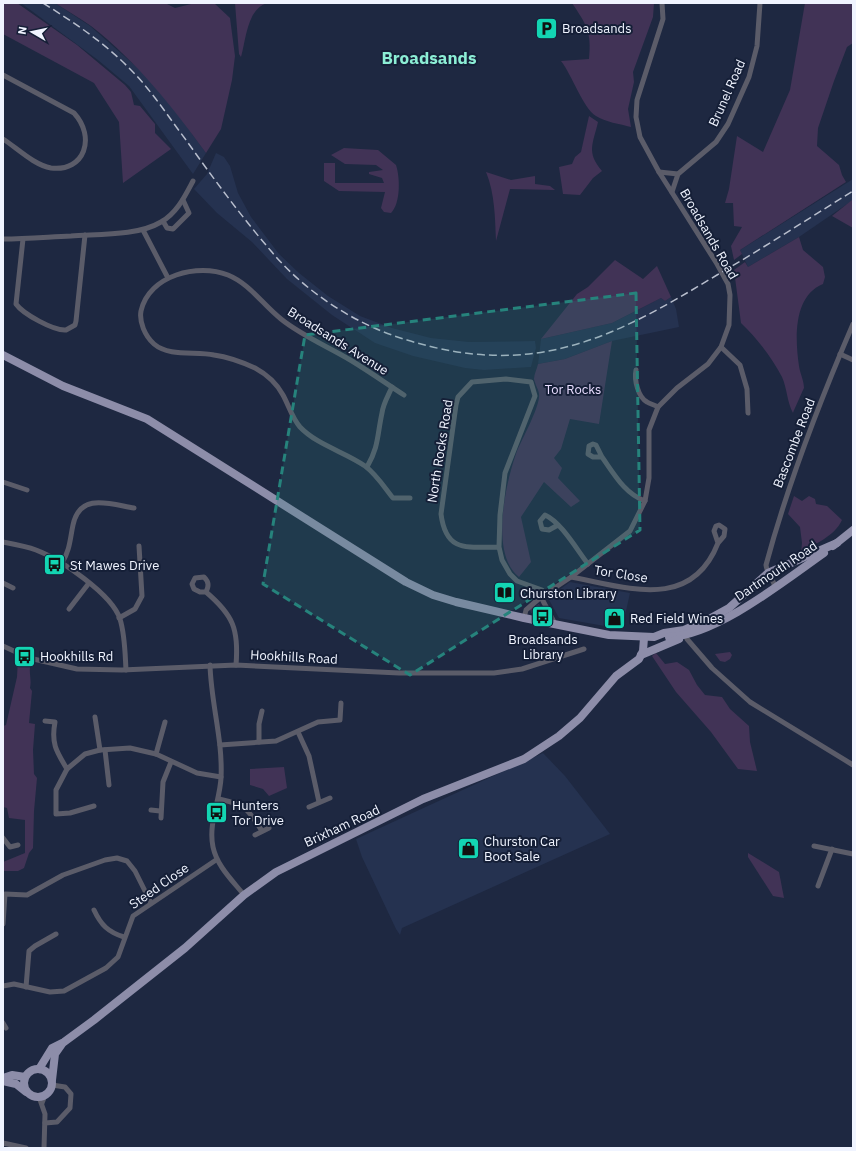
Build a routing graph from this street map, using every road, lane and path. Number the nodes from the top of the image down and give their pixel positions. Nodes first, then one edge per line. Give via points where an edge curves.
1 (662, 3) edge
2 (760, 3) edge
3 (3, 75) edge
4 (3, 139) edge
5 (659, 172) junction
6 (678, 174) junction
7 (193, 181) dead end
8 (672, 192) junction
9 (183, 200) junction
10 (163, 221) junction
11 (142, 230) junction
12 (85, 235) junction
13 (3, 239) edge
14 (22, 239) junction
15 (168, 278) junction
16 (853, 324) edge
17 (721, 347) junction
18 (840, 354) junction
19 (3, 355) edge
20 (853, 360) edge
21 (636, 370) dead end
22 (392, 387) junction
23 (404, 395) dead end
24 (658, 407) junction
25 (748, 413) dead end
26 (602, 457) dead end
27 (367, 467) junction
28 (3, 482) edge
29 (27, 490) dead end
30 (410, 498) dead end
31 (645, 501) junction
32 (134, 508) dead end
33 (558, 524) dead end
34 (853, 530) edge
35 (3, 542) edge
36 (718, 542) dead end
37 (837, 543) junction
38 (139, 546) dead end
39 (499, 547) junction
40 (62, 563) junction
41 (588, 564) junction
42 (768, 573) junction
43 (571, 577) junction
44 (3, 583) edge
45 (89, 583) junction
46 (13, 588) dead end
47 (775, 588) junction
48 (206, 592) dead end
49 (543, 596) junction
50 (69, 609) dead end
51 (119, 618) junction
52 (524, 618) junction
53 (555, 624) junction
54 (684, 634) junction
55 (644, 638) junction
56 (3, 646) edge
57 (584, 649) dead end
58 (641, 655) junction
59 (210, 665) junction
60 (236, 665) junction
61 (126, 670) junction
62 (342, 703) dead end
63 (262, 711) dead end
64 (95, 717) dead end
65 (340, 720) junction
66 (45, 721) dead end
67 (165, 722) dead end
68 (340, 727) dead end
69 (298, 732) junction
70 (259, 742) junction
71 (220, 746) junction
72 (102, 750) junction
73 (156, 754) junction
74 (171, 762) junction
75 (853, 765) edge
76 (67, 768) junction
77 (222, 777) junction
78 (109, 785) dead end
79 (330, 798) dead end
80 (219, 799) junction
81 (319, 802) junction
82 (94, 806) dead end
83 (309, 807) dead end
84 (151, 810) dead end
85 (160, 811) junction
86 (161, 818) dead end
87 (269, 828) dead end
88 (262, 831) junction
89 (255, 835) dead end
90 (3, 838) edge
91 (18, 845) dead end
92 (814, 846) dead end
93 (832, 849) junction
94 (853, 854) edge
95 (216, 860) junction
96 (818, 886) dead end
97 (4, 894) edge
98 (244, 895) junction
99 (151, 903) junction
100 (94, 910) dead end
101 (3, 924) edge
102 (56, 934) dead end
103 (124, 937) junction
104 (3, 986) edge
105 (26, 987) junction
106 (64, 1042) junction
107 (39, 1069) junction
108 (25, 1077) junction
109 (3, 1079) edge
110 (52, 1082) junction
111 (26, 1092) junction
112 (42, 1098) junction
113 (45, 1123) junction
114 (3, 1143) edge
115 (26, 1148) edge
116 (44, 1148) edge

1 - 5 street, Broadsands Road via 663,19 639,91 636,110 640,137
2 - 6 street, Brunel Road via 757,46 749,76 728,124 716,142
3 - 4 street via 74,113 80,120 86,138 85,147 77,160 56,168 41,164
5 - 6 street
5 - 8 street, Broadsands Road
6 - 8 street
7 - 9 street
8 - 17 street, Broadsands Road via 728,284 729,325
9 - 10 street
9 - 10 street via 189,213 173,229 167,228
10 - 11 street
11 - 12 street
11 - 15 street
12 - 14 street
12 - 14 street via 76,321 75,326 66,330 58,329 25,313 16,304
13 - 14 street
15 - 22 street, Broadsands Avenue via 181,273 207,270 230,276 249,288 281,319
15 - 27 street, Broadsands Avenue via 148,296 141,311 143,328 153,343 170,351 214,355 255,368 277,387 299,426 308,434
16 - 18 street, Bascombe Road
17 - 24 street, Broadsands Road via 708,364 677,388
17 - 25 street via 740,365 747,388
18 - 20 street
18 - 42 street, Bascombe Road via 792,477 766,565
19 - 52 main road via 63,386 147,419 419,589 456,602
21 - 24 street via 634,377 645,402
22 - 23 street, Broadsands Avenue
22 - 27 street, Broadsands Avenue via 382,414 376,449
24 - 31 street, Broadsands Road via 650,430 649,478
26 - 31 street via 621,485 636,498
27 - 30 street, Broadsands Avenue via 393,498
28 - 29 street
31 - 41 street, Broadsands Road via 630,531
32 - 40 street via 93,502 84,506 76,516 68,553
33 - 41 street
34 - 37 main road, Dartmouth Road
35 - 40 street via 34,549
36 - 43 street, Tor Close via 714,554 699,571 687,580 662,590 637,590
37 - 42 main road, Dartmouth Road
37 - 47 main road, Dartmouth Road
38 - 51 street via 142,596 135,609
39 - 39 street, North Rocks Road via 459,546 449,538 443,528 441,514 458,397 472,382 506,379 531,382 535,396 505,473
39 - 49 street, North Rocks Road via 502,560 510,574 517,580 542,590
40 - 45 street
41 - 43 street, Broadsands Road
42 - 47 street via 775,583
42 - 54 main road, Dartmouth Road via 728,608
43 - 49 street, Broadsands Road
44 - 46 street
45 - 50 street
45 - 51 street via 114,606
47 - 54 main road, Dartmouth Road via 714,624
48 - 60 street via 226,611 236,631
49 - 52 street, Broadsands Road via 526,610
49 - 53 street
51 - 61 street
52 - 53 main road
53 - 55 main road via 609,635
54 - 55 main road
54 - 58 main road, Brixham Road
54 - 75 street via 712,668 750,702
55 - 58 main road
56 - 61 street, Hookhills Road via 29,658 77,669
57 - 60 street, Hookhills Road via 522,669 494,673 399,673
58 - 98 main road, Brixham Road via 607,684 580,718 535,753 423,799 276,872
59 - 60 street, Hookhills Road
59 - 61 street, Hookhills Road
59 - 71 street
62 - 65 street
63 - 70 street
64 - 72 street
65 - 68 street
65 - 69 street via 318,722
66 - 76 street via 55,722 53,734 56,752
67 - 73 street
69 - 70 street via 276,741
69 - 81 street via 309,756
70 - 71 street
71 - 77 street
72 - 73 street via 130,748
72 - 76 street via 85,754
72 - 78 street
73 - 74 street
74 - 77 street via 197,773
74 - 85 street via 163,782
76 - 82 street via 56,790 56,814
77 - 80 street
79 - 81 street
80 - 88 street via 248,809
80 - 95 street via 211,833
81 - 83 street
84 - 85 street
85 - 86 street
87 - 88 street
88 - 89 street
90 - 91 street via 10,847
92 - 93 street
93 - 94 street
93 - 96 street
95 - 98 street
95 - 99 street, Steed Close
97 - 99 street via 27,895 63,875 117,858 127,861 131,866
97 - 101 street
98 - 106 main road, Brixham Road via 185,948
99 - 103 street, Steed Close via 133,916
100 - 103 street via 106,929
102 - 105 street via 30,951
103 - 105 street, Steed Close via 118,957 113,962 64,991 50,992
104 - 105 street, Steed Close via 14,984
106 - 107 main road, Brixham Road via 52,1048
106 - 110 main road, Brixham Road via 55,1054
107 - 108 main road, Brixham Road via 31,1070
107 - 110 main road via 46,1071
108 - 109 main road, Brixham Road via 12,1075
108 - 111 main road
109 - 111 main road, Brixham Road via 16,1084
110 - 112 main road, Brixham Road
110 - 113 street via 65,1087 71,1094 70,1108 57,1122
111 - 112 main road, Brixham Road
112 - 113 street
113 - 116 street
114 - 115 street

